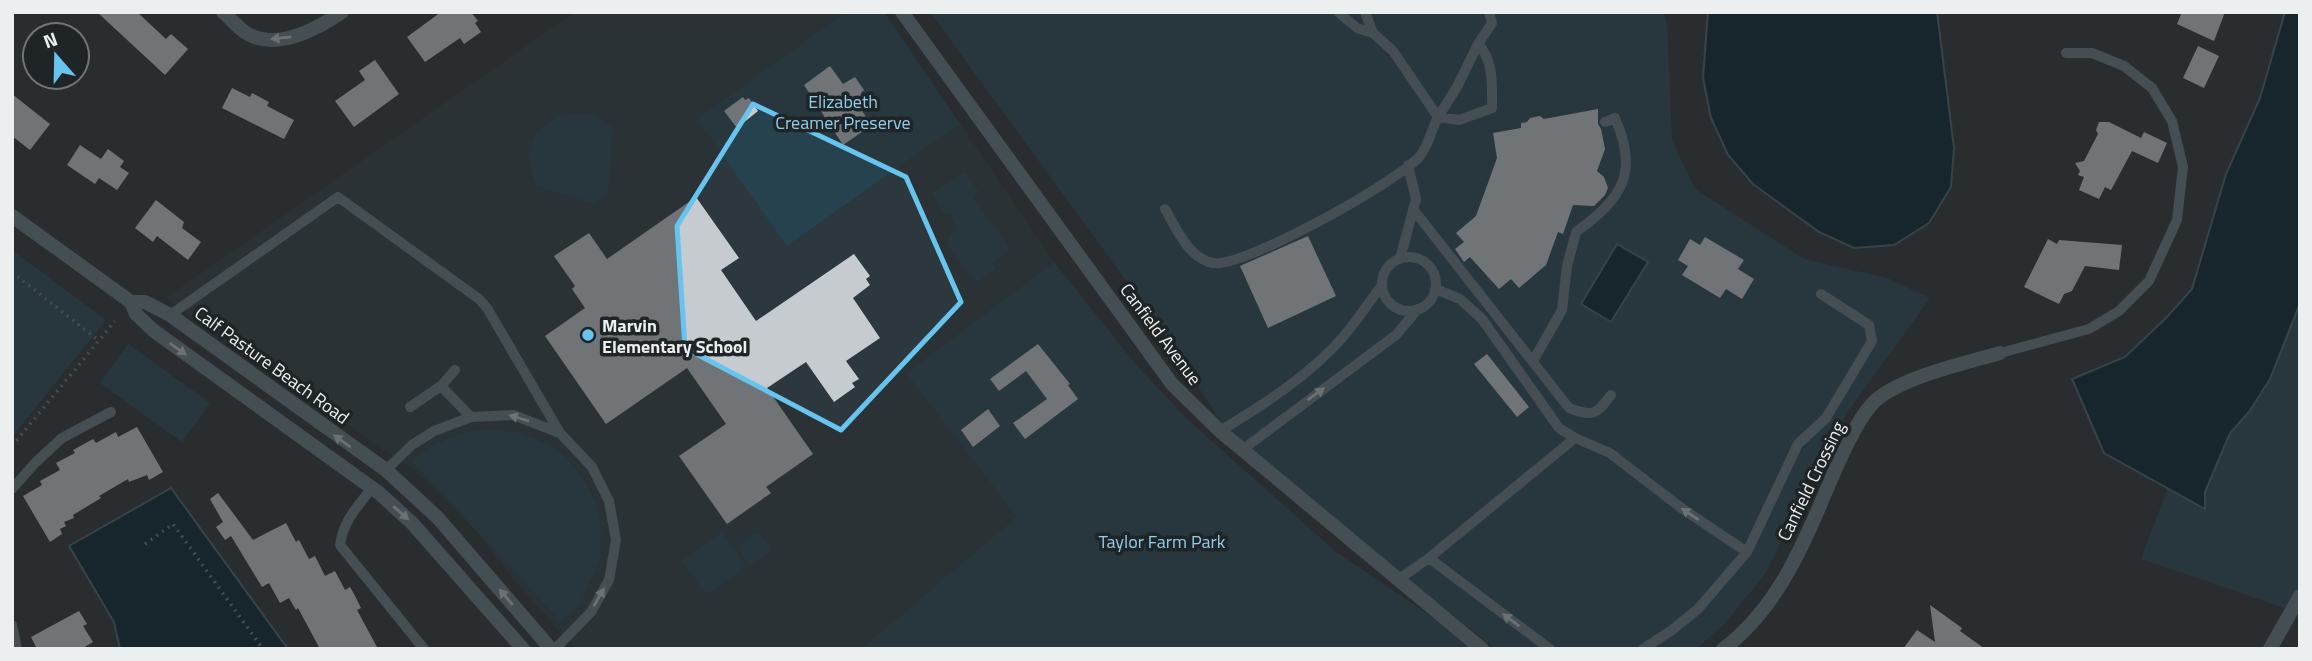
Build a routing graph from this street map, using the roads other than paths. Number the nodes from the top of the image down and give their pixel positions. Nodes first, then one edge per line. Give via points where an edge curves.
1 (223, 12) edge
2 (342, 12) edge
3 (902, 12) edge
4 (1338, 12) edge
5 (1365, 12) edge
6 (1489, 12) edge
7 (1373, 33) junction
8 (1478, 44) junction
9 (2066, 53) dead end
10 (1438, 117) junction
11 (1605, 122) dead end
12 (1408, 165) junction
13 (1165, 209) dead end
14 (1413, 209) junction
15 (12, 216) edge
16 (1400, 259) junction
17 (1382, 285) junction
18 (1435, 289) junction
19 (1821, 294) dead end
20 (131, 302) junction
21 (1418, 309) junction
22 (170, 315) junction
23 (2000, 353) joint
24 (1533, 361) junction
25 (455, 370) dead end
26 (441, 386) junction
27 (1284, 388) junction
28 (1611, 395) dead end
29 (410, 407) dead end
30 (1297, 407) junction
31 (111, 412) dead end
32 (471, 416) junction
33 (1220, 431) junction
34 (560, 433) junction
35 (1575, 438) junction
36 (1242, 450) junction
37 (386, 470) junction
38 (372, 488) junction
39 (12, 489) edge
40 (1747, 552) junction
41 (1429, 558) junction
42 (1399, 579) junction
43 (2300, 596) edge
44 (12, 625) edge
45 (1549, 648) edge
46 (17, 649) edge
47 (424, 649) edge
48 (523, 649) edge
49 (553, 649) edge
50 (1482, 649) edge
51 (1643, 649) edge
52 (1723, 649) edge
53 (2270, 649) edge

2 -> 1 street via 307,33 262,40 247,34
3 - 33 street, Canfield Avenue via 1172,384
4 - 7 lane
5 - 7 lane
6 - 8 lane via 1492,23
7 - 10 lane via 1393,51
8 - 10 lane
8 - 10 lane via 1487,54 1492,108 1459,120
9 - 23 lane via 2092,53 2124,66 2152,88 2172,121 2183,167 2177,219 2150,281 2119,311 2089,329
10 - 12 lane via 1420,155
11 - 24 lane via 1615,118 1622,133 1627,163 1618,194 1576,232 1562,310
12 - 13 lane via 1322,222 1215,264 1198,258
12 - 14 lane via 1416,199
14 - 16 lane
14 - 24 lane
15 - 20 street, Calf Pasture Beach Road
16 - 17 lane via 1387,269
16 - 18 lane via 1419,259 1426,264
17 - 21 lane via 1394,306
17 - 27 lane via 1343,337
18 - 21 lane
18 - 35 lane via 1460,299 1482,319 1559,428
19 - 40 lane via 1869,325 1872,341 1826,418 1798,444
20 - 22 street, Calf Pasture Beach Road via 145,302
20 -> 38 street, Calf Pasture Beach Road via 136,314 154,331
30 -> 21 lane via 1396,335
22 - 34 lane via 338,197 479,299
37 -> 22 street, Calf Pasture Beach Road
23 - 52 street, Canfield Crossing via 1905,382 1873,404 1845,448 1779,589
24 - 28 lane via 1569,408 1586,415 1599,411
25 - 26 lane
26 - 29 lane
26 - 32 lane
27 - 30 lane
27 - 33 lane
30 - 36 lane
31 - 39 lane via 62,438
34 -> 32 lane via 513,415
32 - 37 lane via 434,431
33 - 36 street, Canfield Avenue
49 -> 34 lane via 591,612 609,580 616,540 609,501 592,467
40 -> 35 lane via 1609,453
35 - 41 lane
36 - 42 street, Canfield Avenue
37 - 38 street
49 -> 37 street, Calf Pasture Beach Road via 438,518
38 - 47 lane via 342,530 340,545
38 -> 48 street, Calf Pasture Beach Road via 412,523
40 - 51 lane via 1698,608
41 - 42 lane
45 -> 41 lane
42 - 50 street, Canfield Avenue
43 - 53 street
44 - 46 lane

